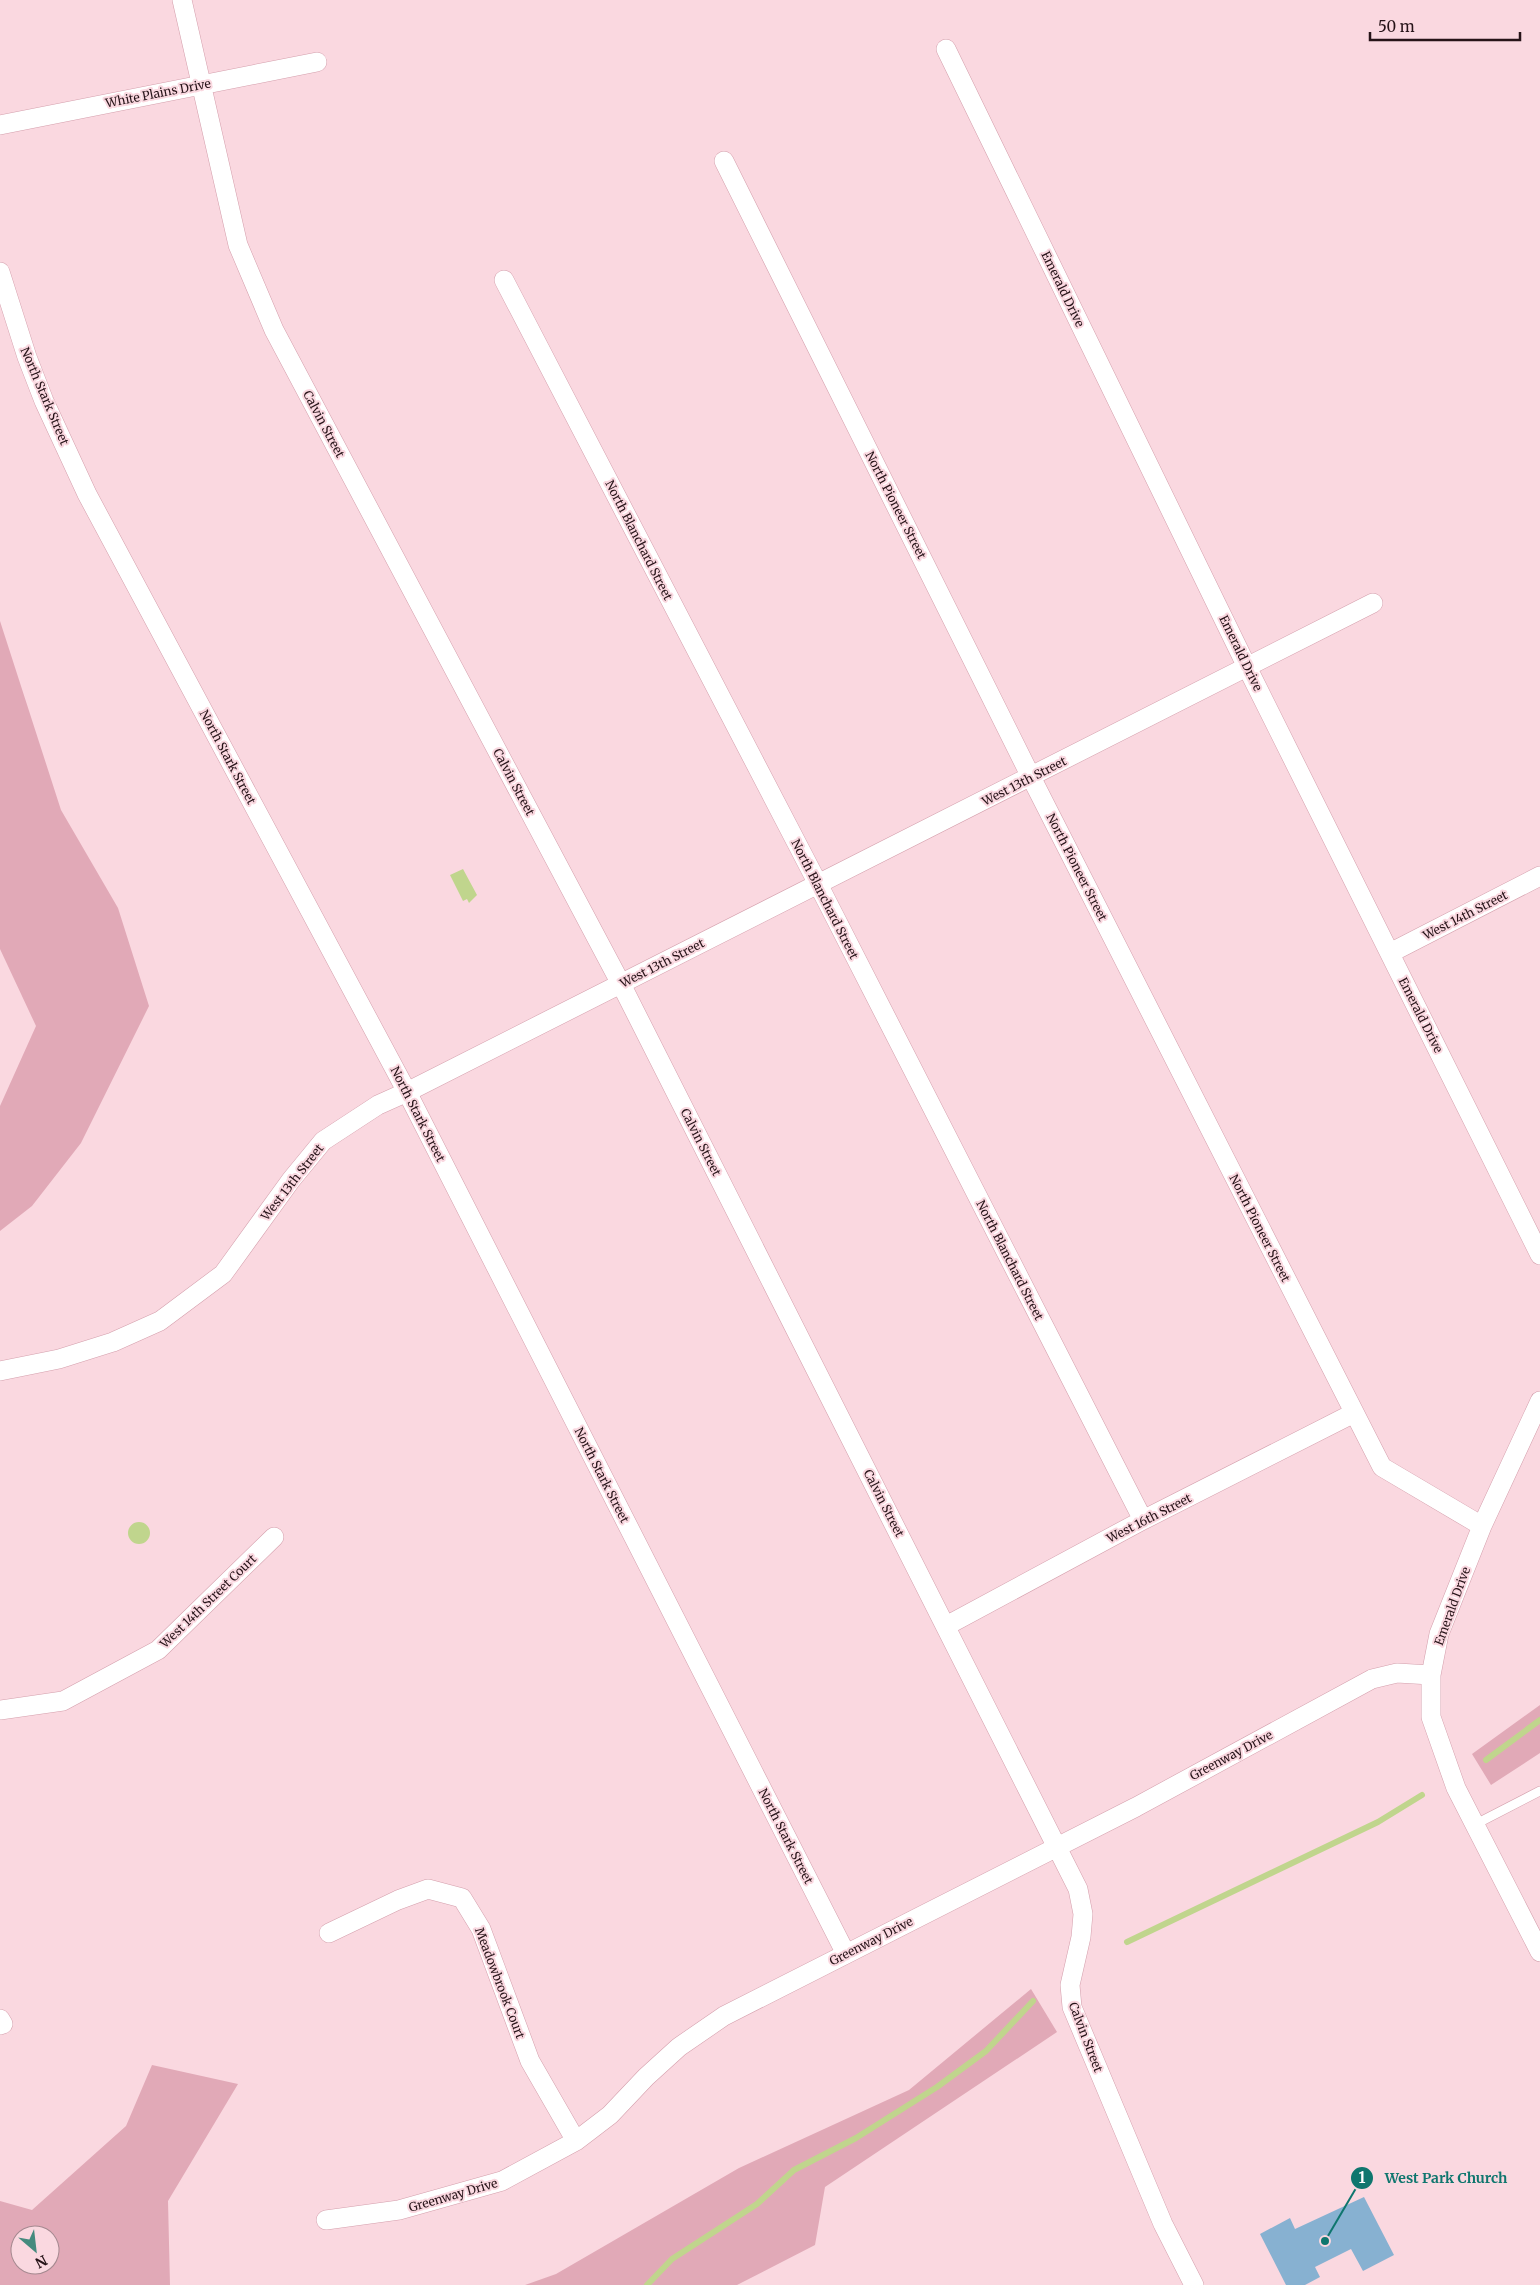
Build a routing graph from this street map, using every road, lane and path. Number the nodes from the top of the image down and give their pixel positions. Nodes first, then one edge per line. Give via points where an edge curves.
1 (182, 0) edge
2 (946, 49) dead end
3 (317, 62) dead end
4 (200, 85) junction
5 (0, 125) edge
6 (724, 161) dead end
7 (0, 272) edge
8 (504, 280) dead end
9 (1373, 603) dead end
10 (1248, 667) junction
11 (1031, 777) junction
12 (1540, 876) edge
13 (818, 884) junction
14 (1390, 953) junction
15 (620, 984) junction
16 (407, 1092) junction
17 (1540, 1255) edge
18 (0, 1371) edge
19 (1540, 1401) edge
20 (1354, 1413) junction
21 (1144, 1520) junction
22 (1482, 1526) junction
23 (274, 1537) dead end
24 (946, 1626) junction
25 (1431, 1675) junction
26 (0, 1710) edge
27 (1540, 1791) edge
28 (1474, 1825) junction
29 (1055, 1846) junction
30 (330, 1933) dead end
31 (1540, 1952) edge
32 (846, 1954) junction
33 (0, 2019) edge
34 (0, 2025) edge
35 (576, 2141) junction
36 (326, 2220) dead end
37 (1194, 2285) edge

1 - 4 street, Calvin Street
2 - 10 street, Emerald Drive
3 - 4 street, White Plains Drive
4 - 5 street, White Plains Drive
4 - 15 street, Calvin Street via 238,245 274,330
6 - 11 street, North Pioneer Street
7 - 16 street, North Stark Street via 44,401 87,494
8 - 13 street, North Blanchard Street
9 - 10 street, West 13th Street
10 - 11 street, West 13th Street
10 - 14 street, Emerald Drive
11 - 13 street, West 13th Street
11 - 20 street, North Pioneer Street
12 - 14 street, West 14th Street
13 - 15 street, West 13th Street
13 - 21 street, North Blanchard Street
14 - 17 street, Emerald Drive
15 - 16 street, West 13th Street
15 - 24 street, Calvin Street
16 - 18 street, West 13th Street via 378,1104 323,1141 223,1274 160,1321 113,1342 59,1359
16 - 32 street, North Stark Street
19 - 22 street, Emerald Drive
20 - 21 street, West 16th Street
20 - 22 street, North Pioneer Street via 1382,1467
21 - 24 street, West 16th Street
22 - 25 street, Emerald Drive via 1439,1634
23 - 26 street, West 14th Street Court via 158,1650 63,1701
24 - 29 street, Calvin Street
25 - 28 street, Emerald Drive via 1431,1717 1456,1788
25 - 29 street, Greenway Drive via 1398,1674 1372,1679
27 - 28 lane
28 - 31 street, Emerald Drive
29 - 32 street, Greenway Drive
29 - 37 street, Calvin Street via 1078,1889 1083,1914 1082,1937 1070,1985 1072,2007 1163,2224
30 - 35 street, Meadowbrook Court via 428,1889 462,1898 480,1929 530,2061
32 - 35 street, Greenway Drive via 724,2016 679,2047 610,2115
33 - 34 street via 3,2024
35 - 36 street, Greenway Drive via 502,2181 399,2210

